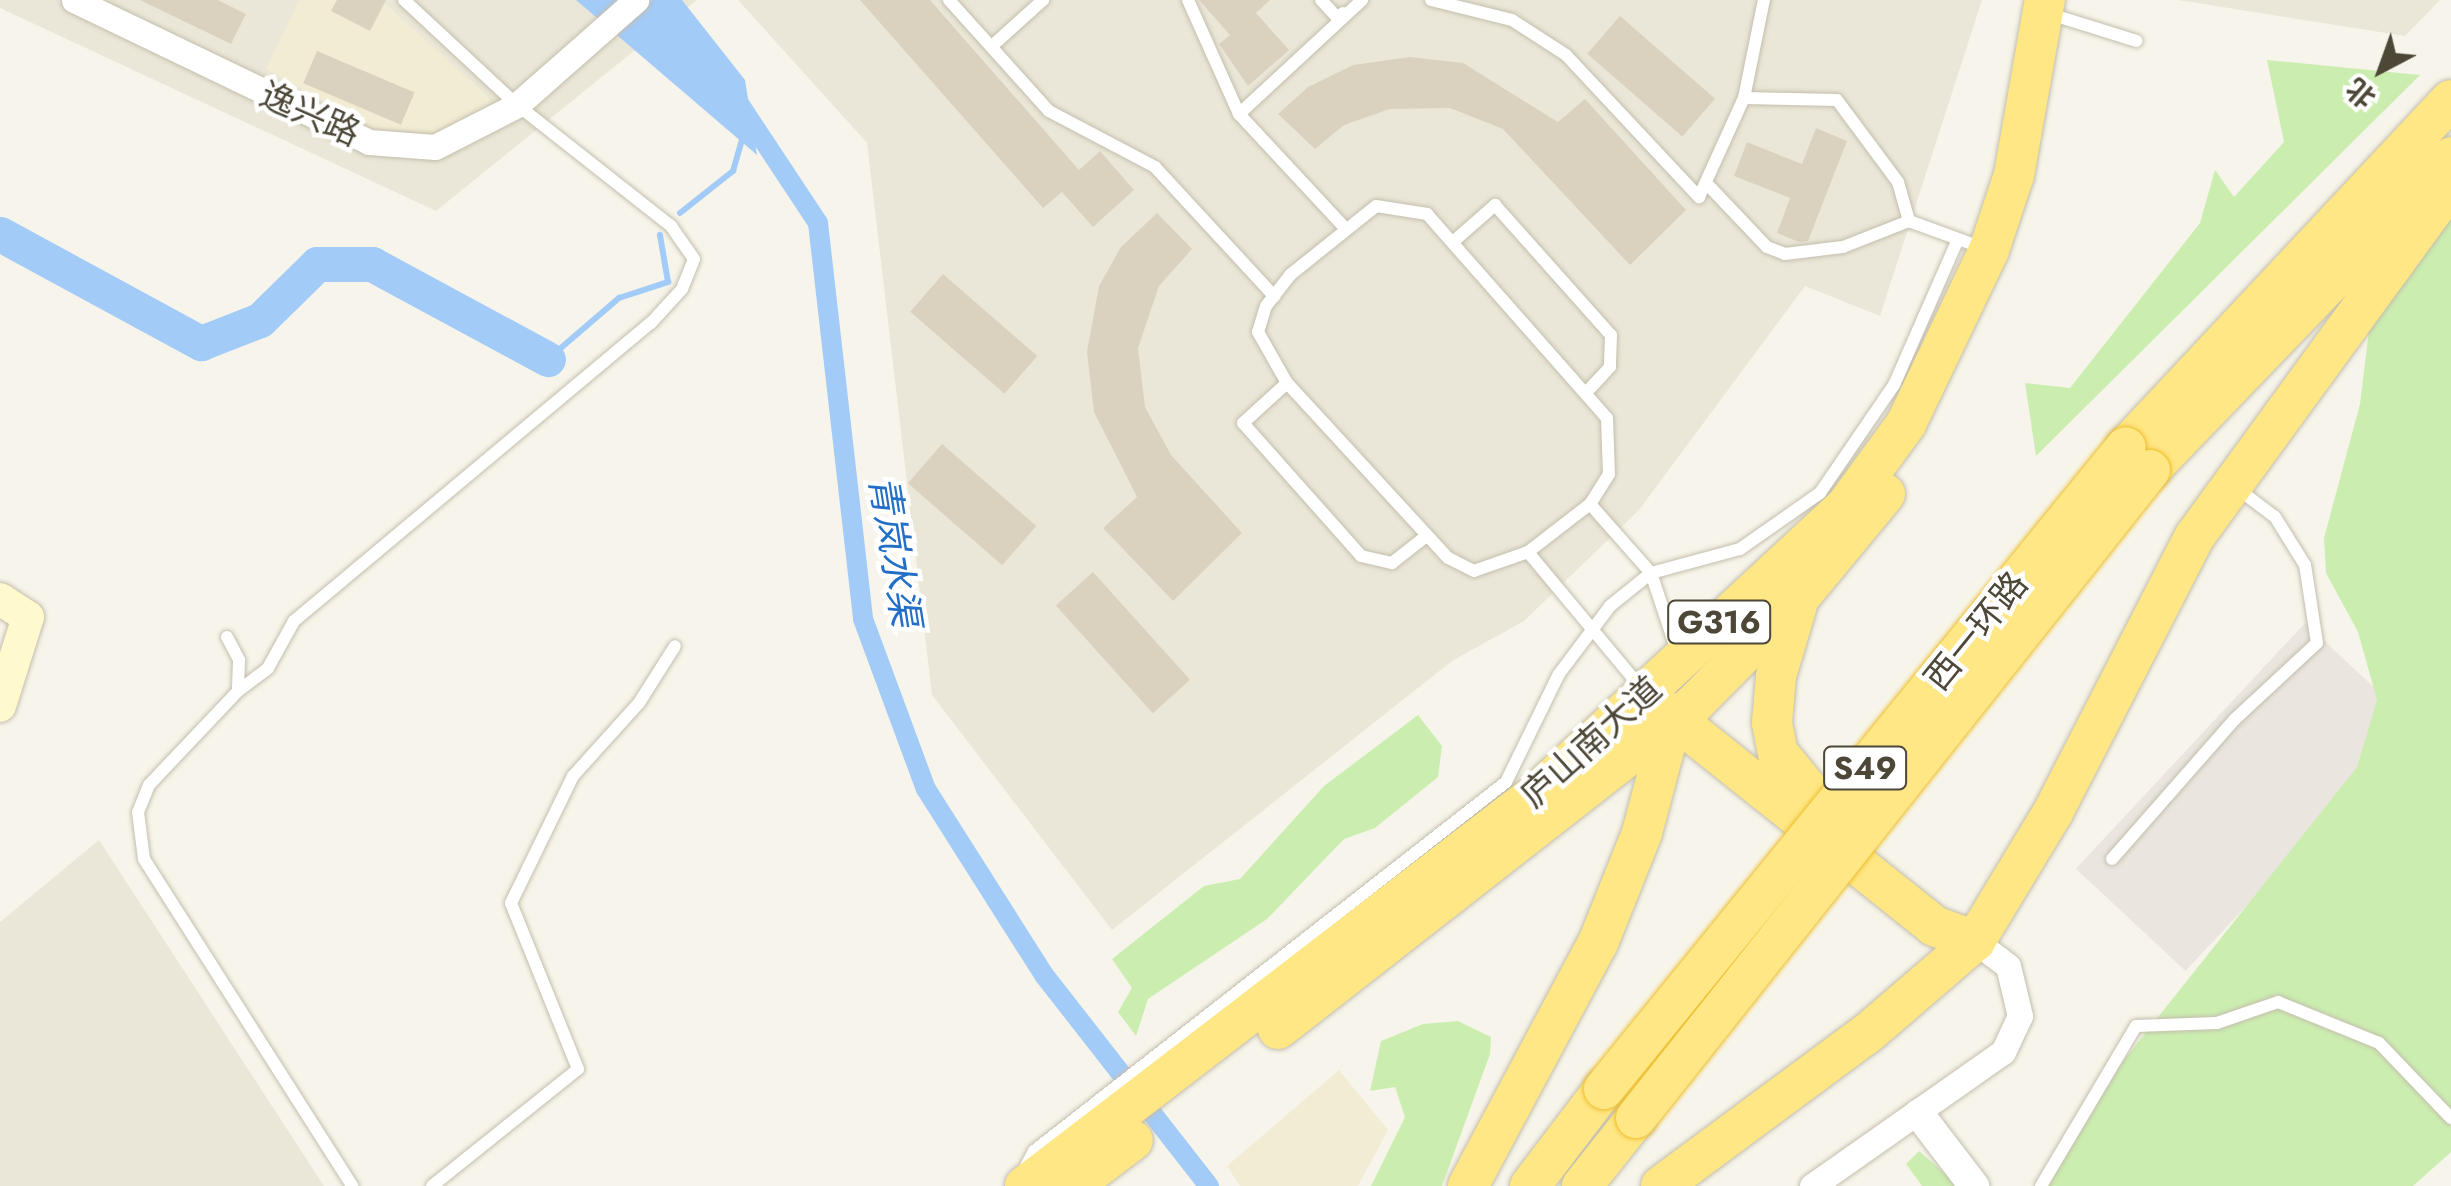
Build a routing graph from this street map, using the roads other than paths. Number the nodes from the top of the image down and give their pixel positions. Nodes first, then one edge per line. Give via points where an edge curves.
1 (74, 0) edge
2 (404, 0) edge
3 (636, 0) edge
4 (949, 0) edge
5 (1043, 0) edge
6 (1188, 0) edge
7 (1321, 0) edge
8 (1360, 0) edge
9 (1431, 0) edge
10 (1764, 0) edge
11 (2058, 6) edge
12 (1338, 18) junction
13 (2138, 41) dead end
14 (992, 46) junction
15 (1744, 98) junction
16 (2451, 100) edge
17 (518, 106) junction
18 (1239, 114) junction
19 (2451, 157) edge
20 (1708, 185) junction
21 (2451, 185) edge
22 (1908, 221) junction
23 (1344, 228) junction
24 (1454, 241) junction
25 (1974, 244) junction
26 (1274, 296) junction
27 (1286, 383) junction
28 (1588, 391) junction
29 (2138, 458) junction
30 (2232, 484) junction
31 (1590, 504) junction
32 (1425, 537) junction
33 (1528, 552) junction
34 (1651, 574) junction
35 (0, 598) edge
36 (1799, 598) junction
37 (1594, 622) junction
38 (227, 637) dead end
39 (675, 646) dead end
40 (1680, 661) junction
41 (238, 691) junction
42 (1645, 692) junction
43 (0, 706) edge
44 (1682, 714) junction
45 (1825, 810) junction
46 (2112, 859) dead end
47 (1975, 941) junction
48 (1172, 1077) junction
49 (1919, 1114) junction
50 (2451, 1118) edge
51 (1107, 1126) junction
52 (352, 1186) edge
53 (432, 1186) edge
54 (1016, 1186) edge
55 (1025, 1186) edge
56 (1072, 1186) edge
57 (1468, 1186) edge
58 (1530, 1186) edge
59 (1582, 1186) edge
60 (1661, 1186) edge
61 (1812, 1186) edge
62 (1974, 1186) edge
63 (2041, 1186) edge

1 - 17 street, 逸兴路 via 370,142 435,147
2 - 17 lane
3 - 17 street, 逸兴路
4 - 14 lane
5 - 14 lane
6 - 18 lane
7 - 12 lane
8 - 12 lane
9 - 20 lane via 1512,20 1566,54 1699,197
10 - 15 lane
11 - 13 lane
11 - 25 highway, 庐山南大道 / G316 via 2014,175
11 - 36 highway, 庐山南大道 / G316 via 2032,190 2004,269 1904,468
12 - 18 lane
14 - 26 lane via 1049,111 1155,167
15 - 20 lane
15 - 22 lane via 1837,100 1898,182
16 - 29 highway, 西一环路 / S49
17 - 41 lane via 669,225 694,259 682,290 294,621 268,668
18 - 23 lane
19 - 29 highway, 西一环路 / S49
20 - 22 lane via 1767,247 1785,254 1844,246
21 - 30 highway
22 - 25 lane
23 - 24 lane via 1376,206 1402,206 1427,214
23 - 26 lane
24 - 28 lane
24 - 28 lane via 1495,205 1508,219 1611,335 1610,367
25 - 34 lane via 1894,386 1820,493 1740,549
25 - 40 highway, 庐山南大道 / G316 via 1906,424 1846,506
26 - 27 lane via 1258,332
27 - 32 lane
27 - 32 lane via 1243,423 1361,556 1392,563
28 - 31 lane via 1614,444 1609,474
29 - 58 highway, 西一环路 / S49, bridge via 1604,1089
29 - 59 highway, 西一环路 / S49, bridge
30 - 46 lane via 2275,517 2305,565 2317,643 2234,720
30 - 47 highway via 2196,536 2054,812
31 - 33 lane
31 - 34 lane
32 - 33 lane via 1474,571
33 - 37 lane
34 - 37 lane
34 - 40 lane
35 - 43 main road via 28,617
36 - 44 highway, 庐山南大道 / G316
36 - 45 highway via 1776,676 1772,723 1778,753
37 - 42 lane
37 - 48 lane via 1506,782
38 - 41 lane via 239,660
39 - 53 lane via 639,703 573,776 519,872 511,902 578,1069
40 - 42 highway, 庐山南大道 / G316
40 - 44 highway
41 - 52 lane via 149,785 138,812 144,859
42 - 44 highway
42 - 48 highway, 庐山南大道 / G316 via 1536,794
44 - 45 highway
44 - 47 highway via 1934,926
44 - 48 highway, 庐山南大道 / G316
44 - 57 highway via 1598,943
45 - 47 highway via 1949,910
47 - 49 street via 2008,966 2020,1016 2003,1052
47 - 60 highway via 1868,1033
48 - 51 highway, 庐山南大道 / G316
49 - 61 street
49 - 62 street
50 - 63 lane via 2379,1043 2278,1002 2217,1023 2136,1026
51 - 54 lane via 1034,1151
51 - 55 highway, 庐山南大道 / G316
51 - 56 highway, 庐山南大道 / G316

